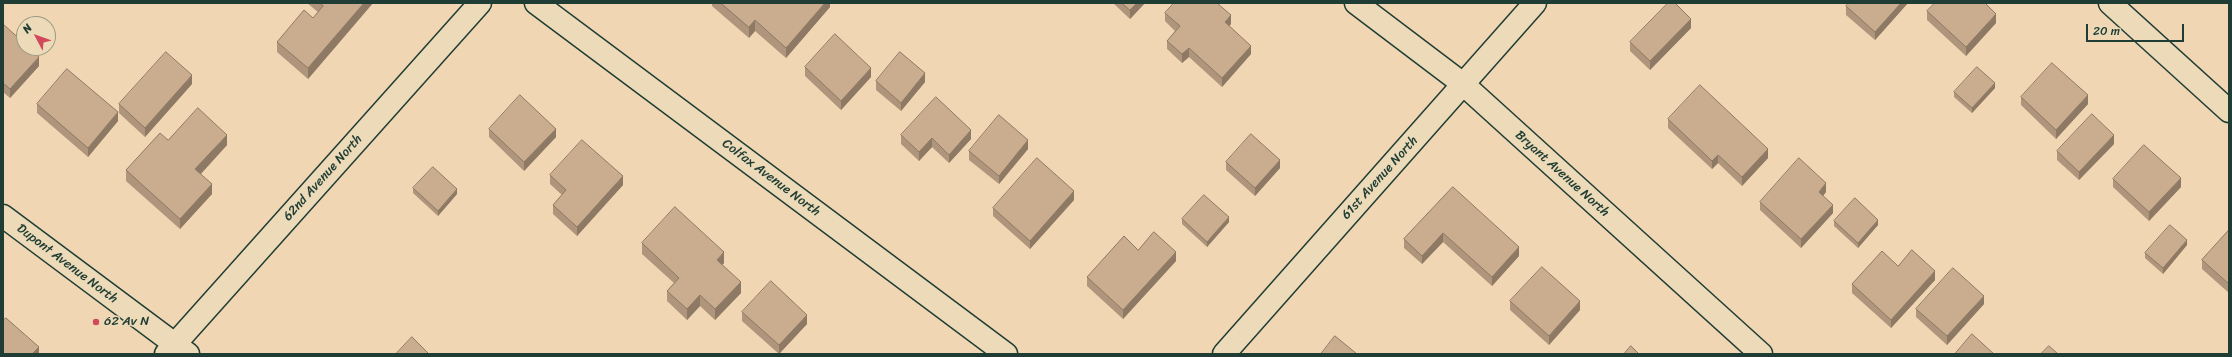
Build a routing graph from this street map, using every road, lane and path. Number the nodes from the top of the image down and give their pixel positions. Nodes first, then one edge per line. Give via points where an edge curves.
1 (480, 3) edge
2 (536, 3) edge
3 (1356, 3) edge
4 (1535, 3) edge
5 (2110, 3) edge
6 (1463, 84) junction
7 (2229, 111) edge
8 (3, 216) edge
9 (176, 351) edge
10 (1006, 354) edge
11 (1224, 354) edge
12 (1761, 354) edge

1 - 9 street, 62nd Avenue North
2 - 10 street, Colfax Avenue North
3 - 6 street, Bryant Avenue North
4 - 6 street, 61st Avenue North
5 - 7 street
6 - 11 street, 61st Avenue North
6 - 12 street, Bryant Avenue North
8 - 9 street, Dupont Avenue North

